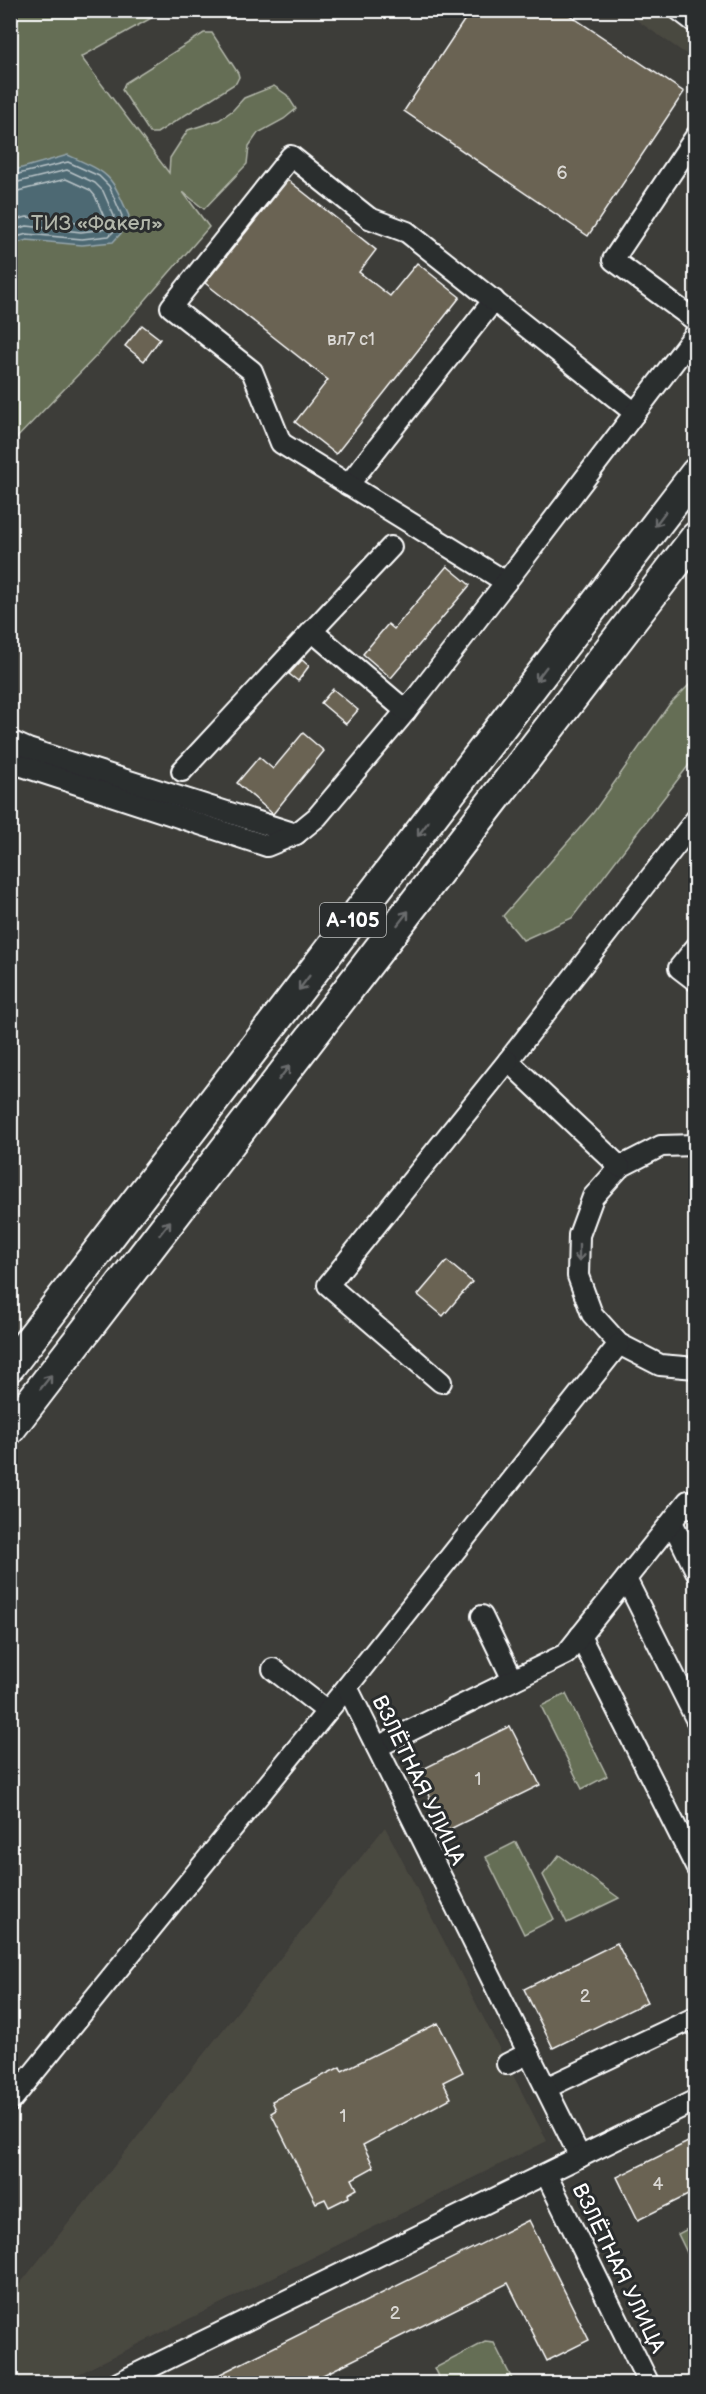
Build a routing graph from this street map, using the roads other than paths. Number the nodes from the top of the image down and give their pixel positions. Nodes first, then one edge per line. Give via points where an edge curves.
1 (679, 10) edge
2 (696, 23) edge
3 (696, 135) edge
4 (494, 300) junction
5 (696, 321) edge
6 (696, 333) edge
7 (636, 413) junction
8 (696, 473) edge
9 (348, 485) junction
10 (696, 537) edge
11 (391, 547) dead end
12 (506, 582) junction
13 (312, 631) junction
14 (405, 711) junction
15 (10, 741) edge
16 (10, 762) edge
17 (182, 771) dead end
18 (696, 819) edge
19 (296, 834) junction
20 (696, 947) edge
21 (696, 981) edge
22 (508, 1061) junction
23 (696, 1144) edge
24 (620, 1167) junction
25 (619, 1344) junction
26 (10, 1366) edge
27 (696, 1368) edge
28 (441, 1382) dead end
29 (10, 1429) edge
30 (696, 1510) edge
31 (672, 1522) junction
32 (696, 1571) edge
33 (626, 1579) junction
34 (482, 1616) dead end
35 (580, 1636) junction
36 (273, 1669) dead end
37 (513, 1680) junction
38 (347, 1686) junction
39 (327, 1711) junction
40 (696, 1719) edge
41 (377, 1747) junction
42 (696, 1867) edge
43 (696, 2017) edge
44 (529, 2054) junction
45 (507, 2064) dead end
46 (546, 2088) junction
47 (696, 2100) edge
48 (10, 2102) edge
49 (580, 2157) junction
50 (546, 2174) junction
51 (141, 2378) edge
52 (116, 2384) edge
53 (649, 2384) edge

1 - 2 street
3 - 5 street via 613,260
4 - 7 street
4 - 9 street
4 - 9 street via 407,232 369,218 291,156 178,298 171,307 252,371 281,443
6 - 7 street
7 - 12 street
8 -> 26 highway, А-105
9 - 12 street
29 -> 10 highway, А-105
11 - 13 street
12 - 14 street
13 - 14 street
13 - 17 street
14 - 19 street via 317,817
15 - 19 street
16 - 19 street via 267,846
18 - 22 street
20 - 21 street via 679,968
22 - 24 street
22 - 28 street via 328,1285
23 - 24 street via 661,1146
24 -> 25 street via 593,1197 579,1235 579,1275 592,1314
25 - 27 street via 660,1365
25 - 38 street, ВЗЛЁТНАЯ УЛИЦА
30 - 31 street via 688,1502
31 - 32 street
31 - 33 street
33 - 35 street
33 - 40 street
34 - 37 street
35 - 37 street via 566,1654
35 - 42 street
36 - 39 street
37 - 41 street
38 - 39 street
38 - 41 street, ВЗЛЁТНАЯ УЛИЦА
39 - 48 street
41 - 44 street, ВЗЛЁТНАЯ УЛИЦА
43 - 46 street
44 - 45 street
44 - 46 street, ВЗЛЁТНАЯ УЛИЦА
46 - 49 street, ВЗЛЁТНАЯ УЛИЦА
47 - 49 street
49 - 50 street
50 - 51 street
50 - 53 street, ВЗЛЁТНАЯ УЛИЦА
51 - 52 street

